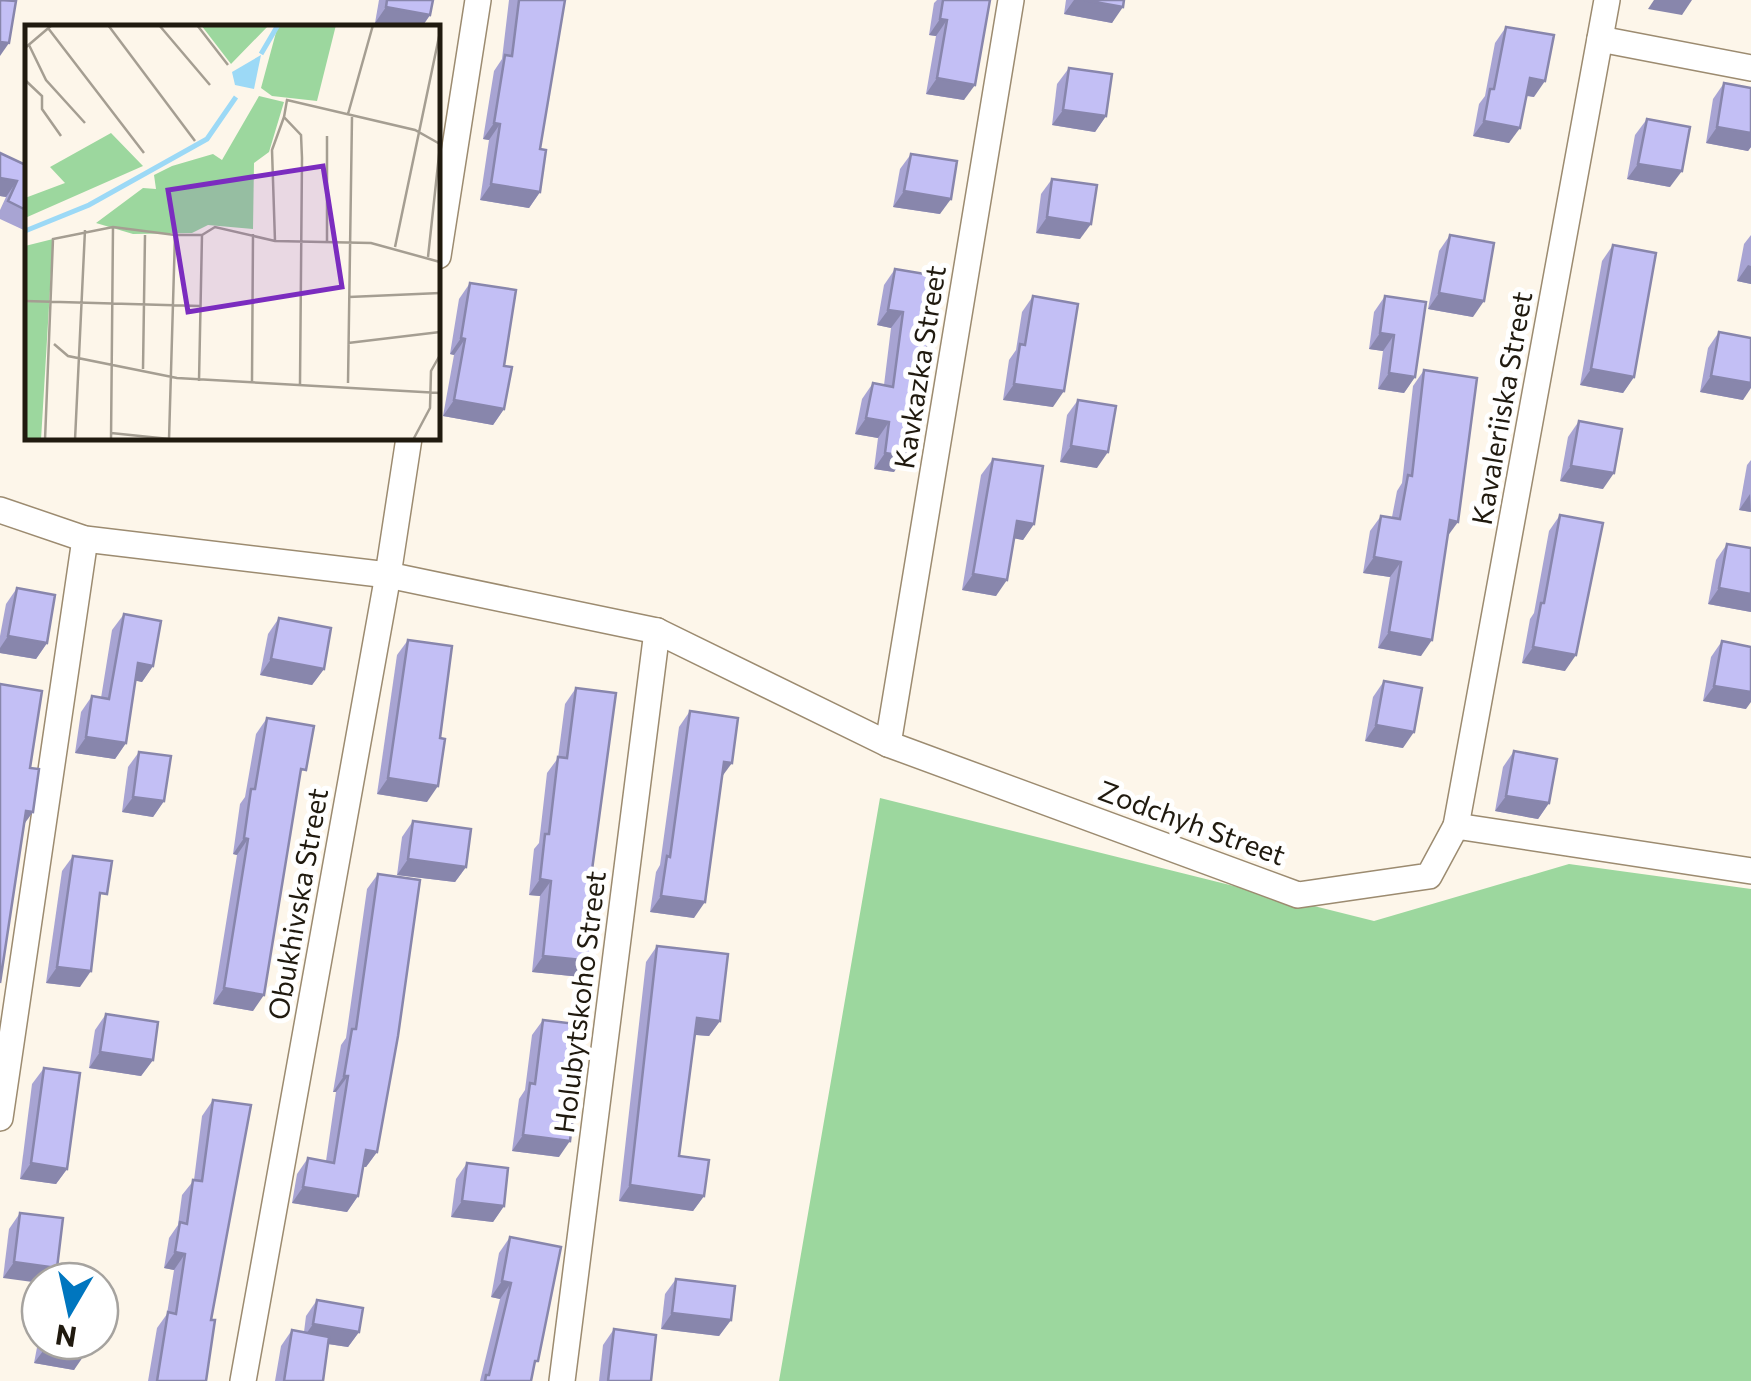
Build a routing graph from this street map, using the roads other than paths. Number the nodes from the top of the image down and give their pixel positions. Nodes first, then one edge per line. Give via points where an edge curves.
1 (478, 0) edge
2 (1011, 0) edge
3 (1607, 0) edge
4 (1600, 39) junction
5 (1751, 68) edge
6 (440, 243) edge
7 (409, 440) edge
8 (0, 510) edge
9 (86, 539) junction
10 (388, 575) junction
11 (657, 630) junction
12 (888, 744) junction
13 (1456, 826) junction
14 (1751, 871) edge
15 (0, 1118) edge
16 (242, 1381) edge
17 (562, 1381) edge

1 - 6 street
2 - 12 street, Kavkazka Street
3 - 4 street, Kavaleriiska Street
4 - 5 street
4 - 13 street, Kavaleriiska Street
7 - 10 street, Obukhivska Street
8 - 9 street
9 - 10 street
9 - 15 street
10 - 11 street
10 - 16 street, Obukhivska Street
11 - 12 street
11 - 17 street, Holubytskoho Street
12 - 13 street, Zodchyh Street via 1298,894 1429,876
13 - 14 street

